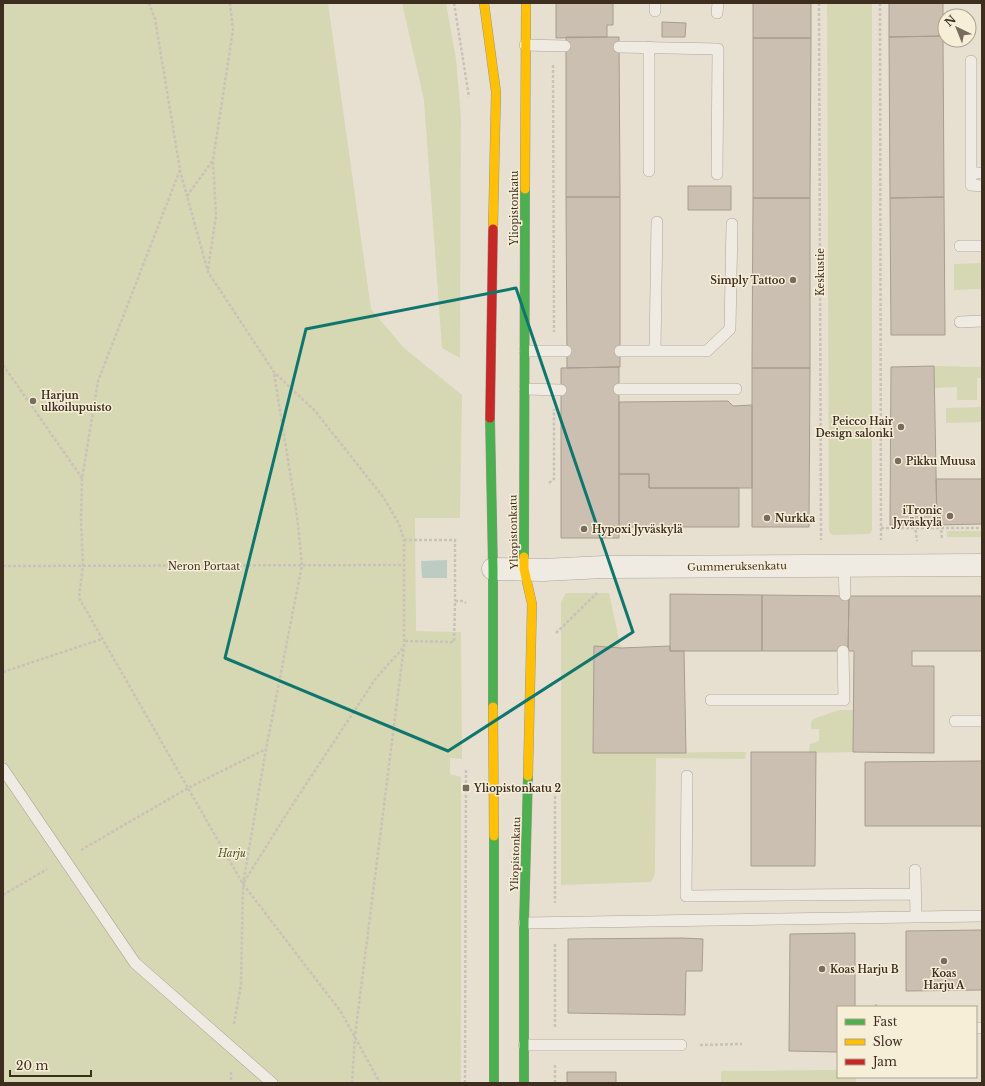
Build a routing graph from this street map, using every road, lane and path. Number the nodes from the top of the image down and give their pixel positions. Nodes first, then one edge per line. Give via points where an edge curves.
1 (148, 3) edge
2 (230, 3) edge
3 (484, 3) edge
4 (526, 3) edge
5 (819, 3) edge
6 (880, 3) edge
7 (525, 45) junction
8 (553, 46) junction
9 (565, 46) dead end
10 (619, 47) dead end
11 (649, 48) junction
12 (971, 62) dead end
13 (213, 160) junction
14 (180, 170) junction
15 (650, 171) dead end
16 (977, 173) edge
17 (717, 174) dead end
18 (982, 186) edge
19 (187, 196) junction
20 (657, 222) dead end
21 (732, 224) dead end
22 (960, 246) dead end
23 (982, 246) edge
24 (208, 272) junction
25 (982, 321) edge
26 (960, 322) dead end
27 (525, 351) junction
28 (554, 351) junction
29 (566, 351) dead end
30 (620, 351) dead end
31 (654, 351) junction
32 (3, 366) edge
33 (274, 372) junction
34 (525, 389) junction
35 (619, 389) dead end
36 (736, 389) dead end
37 (558, 390) joint
38 (554, 478) dead end
39 (82, 479) junction
40 (915, 526) junction
41 (942, 527) junction
42 (880, 528) junction
43 (982, 528) edge
44 (404, 540) junction
45 (821, 542) dead end
46 (881, 542) dead end
47 (942, 542) dead end
48 (917, 543) dead end
49 (83, 565) junction
50 (302, 565) junction
51 (404, 565) junction
52 (844, 565) junction
53 (982, 565) edge
54 (3, 566) edge
55 (493, 569) junction
56 (524, 569) junction
57 (599, 590) dead end
58 (844, 595) dead end
59 (455, 600) junction
60 (466, 603) dead end
61 (554, 635) dead end
62 (102, 639) junction
63 (405, 641) junction
64 (404, 646) junction
65 (844, 651) dead end
66 (3, 672) edge
67 (712, 700) dead end
68 (955, 721) dead end
69 (982, 722) edge
70 (266, 749) junction
71 (3, 769) edge
72 (687, 776) dead end
73 (555, 780) dead end
74 (188, 788) junction
75 (64, 859) junction
76 (915, 870) dead end
77 (243, 884) junction
78 (915, 894) junction
79 (3, 896) edge
80 (982, 916) edge
81 (916, 917) junction
82 (524, 923) junction
83 (555, 923) junction
84 (355, 1036) junction
85 (742, 1044) dead end
86 (524, 1045) junction
87 (555, 1045) junction
88 (681, 1045) joint
89 (229, 1047) junction
90 (231, 1083) edge
91 (272, 1083) edge
92 (352, 1083) edge
93 (380, 1083) edge
94 (494, 1083) edge
95 (524, 1083) edge
96 (554, 1083) edge

1 - 14 path via 155,19
2 - 13 path via 233,30
3 - 55 main road, Yliopistonkatu via 496,92 490,396
4 - 7 main road, Yliopistonkatu
5 - 45 path, Keskustie
6 - 42 path
7 - 8 lane
7 - 27 main road, Yliopistonkatu
8 - 9 lane
8 - 28 path
10 - 11 lane
11 - 15 lane
11 - 17 lane via 718,49
12 - 16 lane
13 - 19 path
13 - 24 path via 216,216
14 - 19 path
14 - 39 path via 98,381
16 - 18 lane via 971,186
19 - 24 path
20 - 31 lane
21 - 31 lane via 730,329 707,352
22 - 23 lane
24 - 33 path
25 - 26 lane
27 - 28 lane
27 - 34 main road, Yliopistonkatu
28 - 29 lane
30 - 31 lane
32 - 39 path
33 - 44 path via 315,411 384,498 400,524
33 - 50 path via 297,516
34 - 37 lane
34 - 56 main road, Yliopistonkatu
35 - 36 lane
37 - 38 path
39 - 49 path
40 - 41 path
40 - 42 path
40 - 48 path
41 - 43 path
41 - 47 path
42 - 46 path
44 - 51 path
44 - 59 path via 455,540
49 - 50 path, Neron Portaat
49 - 54 path, Neron Portaat
49 - 62 path via 79,598
50 - 51 path, Neron Portaat
50 - 70 path
51 - 63 path
52 - 53 street, Gummeruksenkatu
52 - 56 street, Gummeruksenkatu
52 - 58 lane
55 - 56 street, Gummeruksenkatu
55 - 94 main road, Yliopistonkatu
56 - 82 main road, Yliopistonkatu via 532,604
57 - 61 path
59 - 60 path
59 - 63 path via 454,642
62 - 66 path
62 - 74 path
63 - 64 path
64 - 77 path via 376,678 290,807
64 - 84 path
65 - 67 lane via 844,700
68 - 69 lane
70 - 74 path
70 - 77 path
71 - 75 lane
72 - 78 lane via 686,896
73 - 83 path
74 - 75 path
74 - 77 path
75 - 79 path
75 - 89 lane via 134,963
76 - 78 lane
77 - 84 path via 341,1012
77 - 89 path via 241,984
78 - 81 lane
80 - 81 lane
81 - 83 lane
82 - 83 lane
82 - 86 main road, Yliopistonkatu
83 - 87 path
84 - 92 path
84 - 93 path
85 - 88 path
86 - 87 lane
86 - 95 main road, Yliopistonkatu
87 - 88 lane
87 - 96 path
89 - 90 path
89 - 91 lane

